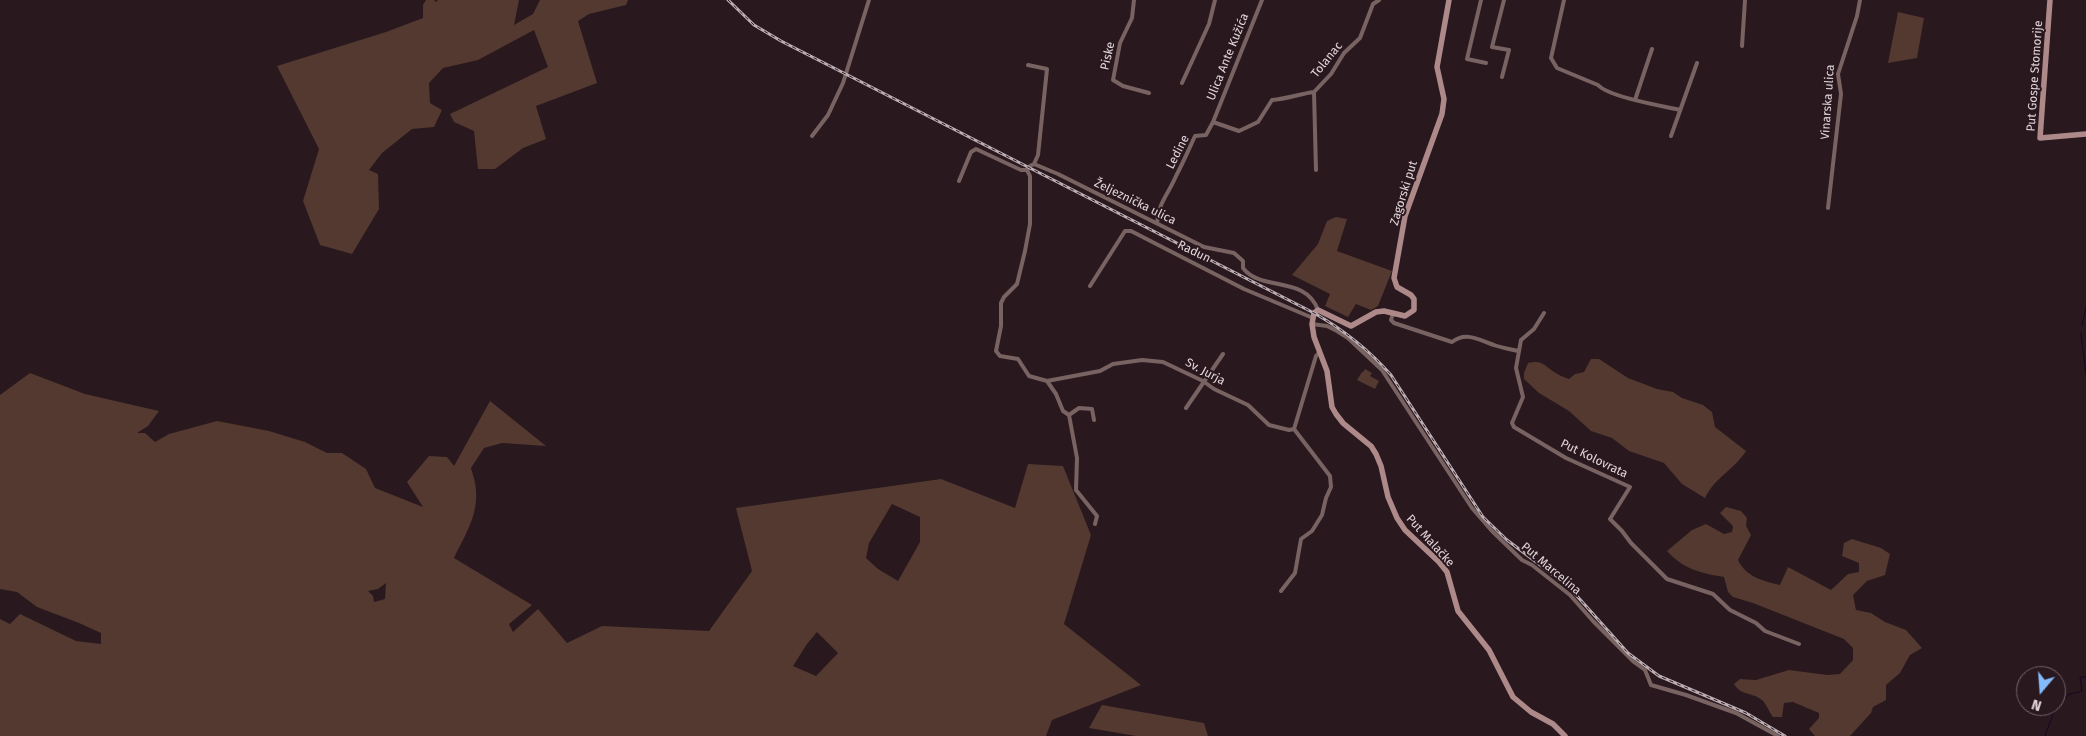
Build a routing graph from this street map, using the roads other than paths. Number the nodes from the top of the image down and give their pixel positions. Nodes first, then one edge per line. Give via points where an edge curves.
1 (869, 0) edge
2 (1134, 0) edge
3 (1215, 0) edge
4 (1262, 0) edge
5 (1379, 0) edge
6 (1449, 0) edge
7 (1481, 0) edge
8 (1504, 0) edge
9 (1564, 0) edge
10 (1745, 0) edge
11 (1860, 0) edge
12 (2050, 0) edge
13 (1742, 46) dead end
14 (1652, 49) dead end
15 (1486, 63) dead end
16 (1697, 63) dead end
17 (1028, 65) dead end
18 (1502, 77) dead end
19 (1182, 83) dead end
20 (1314, 92) junction
21 (1149, 93) dead end
22 (1635, 100) junction
23 (1680, 110) junction
24 (1212, 122) junction
25 (2086, 134) edge
26 (812, 136) dead end
27 (1671, 136) dead end
28 (1034, 164) junction
29 (1027, 170) junction
30 (1316, 170) dead end
31 (959, 180) dead end
32 (1828, 208) dead end
33 (1157, 223) junction
34 (1090, 286) dead end
35 (1318, 310) junction
36 (1544, 313) dead end
37 (1393, 314) junction
38 (1312, 321) junction
39 (1518, 351) junction
40 (1320, 352) junction
41 (1223, 354) dead end
42 (1047, 381) junction
43 (1203, 381) junction
44 (1186, 408) dead end
45 (1069, 416) junction
46 (1094, 420) dead end
47 (1294, 429) junction
48 (1095, 524) dead end
49 (1281, 591) dead end
50 (1798, 644) dead end
51 (1565, 736) edge
52 (1778, 736) edge

1 - 26 street via 846,76 828,115
2 - 21 street, Piske via 1132,18 1120,43 1113,80
3 - 19 street via 1209,24
4 - 24 street, Ulica Ante Kužića
5 - 20 street, Tolanac via 1373,4 1360,38
6 - 37 main road, Zagorski put via 1438,67 1444,99 1442,114 1406,216 1394,278 1397,287 1411,295 1415,305 1414,310 1405,316
7 - 15 street via 1467,59
8 - 18 street via 1492,47 1509,50
9 - 22 street via 1551,58 1557,68 1598,85 1602,90
10 - 13 street
11 - 32 street, Vinarska ulica via 1838,74 1841,94
12 - 25 main road, Put Gospe Stomorije via 2040,138
14 - 22 street
16 - 23 street
17 - 28 street via 1047,69 1038,155
20 - 24 street via 1272,100 1258,122 1239,131
20 - 30 street, Tolanac
22 - 23 street
23 - 27 street
24 - 33 street, Ledine via 1206,135 1195,136 1164,196
28 - 29 street
28 - 33 street, Željeznička ulica
29 - 31 street via 976,149 971,152
29 - 42 street via 1030,224 1017,284 1001,303 996,351 1000,356 1018,359 1029,376
33 - 35 street, Željeznička ulica via 1204,247 1238,255 1247,273 1300,290
34 - 38 street, Radun via 1125,231 1131,231
35 - 37 main road, Zagorski put via 1351,326 1376,312
35 - 38 main road
36 - 39 street via 1534,329 1521,340
37 - 39 street via 1391,320 1394,323 1452,342 1459,337 1477,338
38 - 40 main road, Put Malačke
38 - 52 street, Put Marcelina via 1348,338 1382,370 1482,520 1522,560 1570,595 1599,628 1645,670 1652,685 1736,713
39 - 50 street, Put Kolovrata via 1516,368 1523,397 1512,423 1514,427 1566,458 1630,487 1610,520 1667,578 1714,594 1730,610 1765,631
40 - 47 street via 1316,356
40 - 51 main road, Put Malačke via 1328,371 1332,407 1343,423 1376,454 1397,518 1447,572 1458,611 1489,650 1513,697
41 - 43 street
42 - 43 street, Sv. Jurja via 1142,360 1163,362
42 - 45 street
43 - 44 street
43 - 47 street, Sv. Jurja via 1248,405 1269,425
45 - 46 street via 1079,408 1092,409
45 - 48 street via 1076,458 1076,490 1097,516
47 - 49 street via 1330,476 1331,486 1322,515 1312,531 1301,539 1295,573

